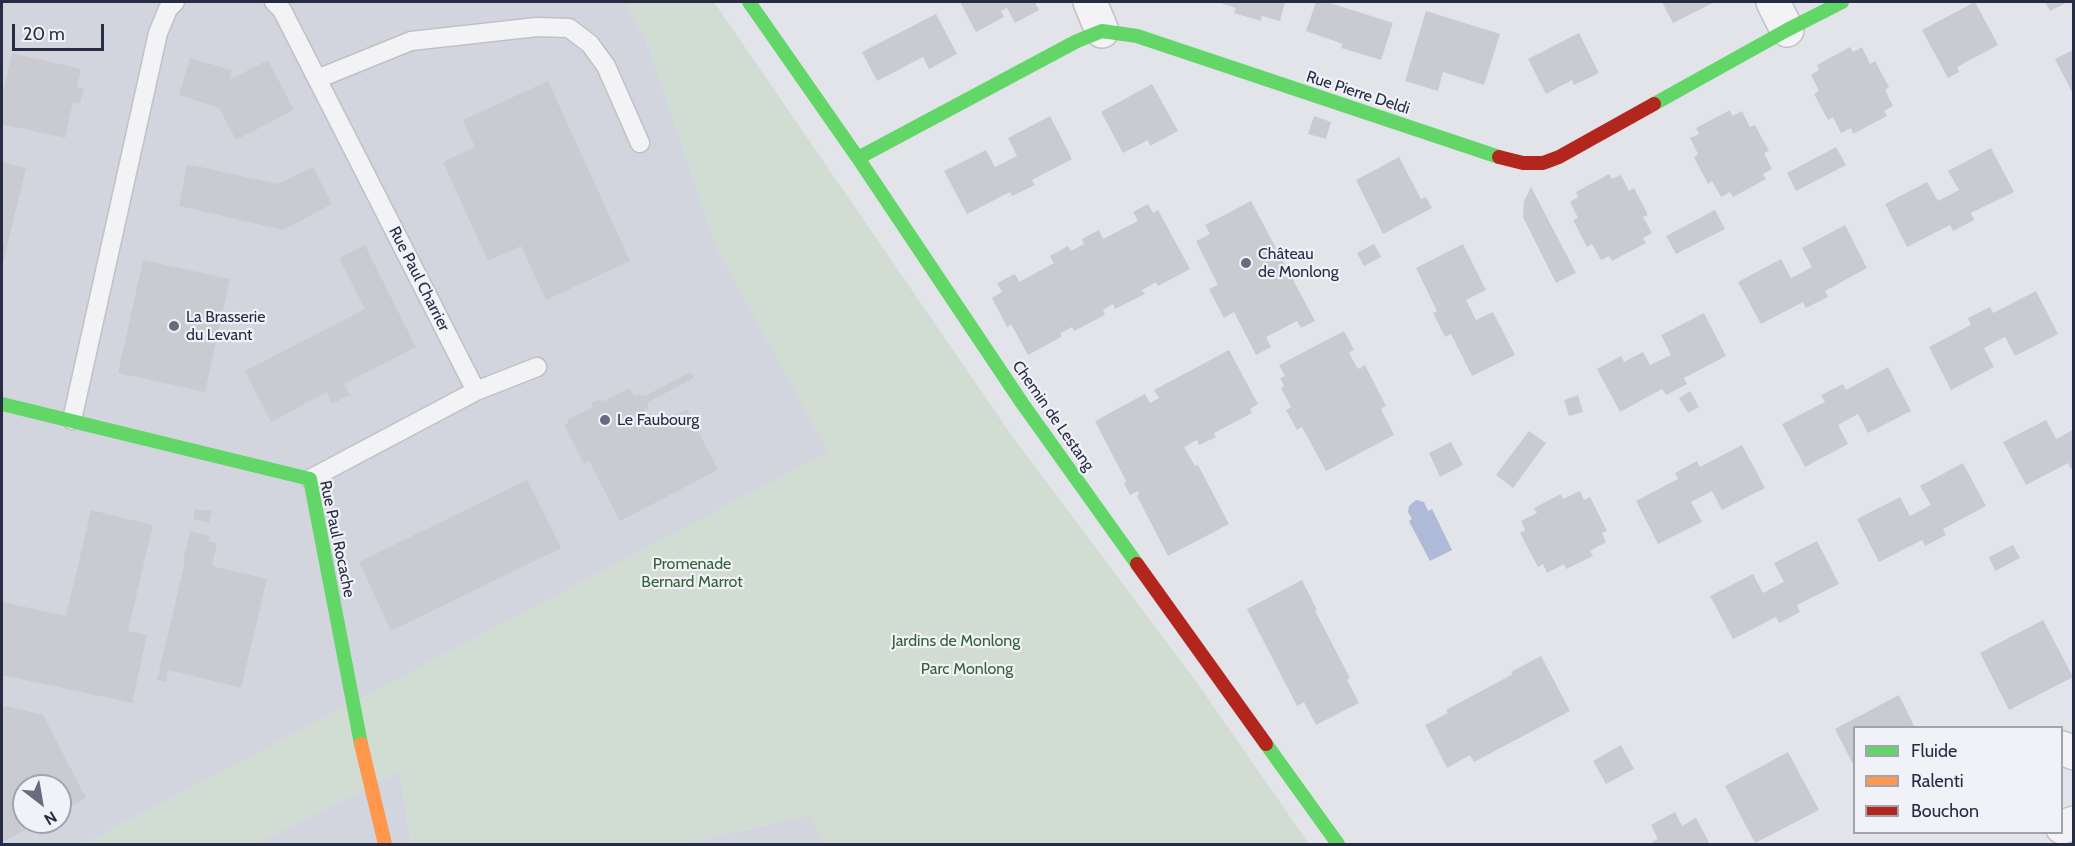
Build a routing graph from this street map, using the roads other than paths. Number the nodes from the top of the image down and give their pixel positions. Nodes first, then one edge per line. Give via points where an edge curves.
1 (175, 2) edge
2 (274, 2) edge
3 (749, 2) edge
4 (1090, 2) edge
5 (1842, 2) edge
6 (1780, 16) edge
7 (1102, 31) junction
8 (317, 79) junction
9 (640, 143) dead end
10 (858, 159) junction
11 (537, 367) dead end
12 (476, 391) junction
13 (2, 404) edge
14 (72, 420) junction
15 (310, 478) junction
16 (385, 844) edge
17 (1338, 844) edge

1 - 14 lane via 158,33
2 - 8 lane, Rue Paul Charrier via 282,10
3 - 10 street, Chemin de Lestang
4 - 7 street
5 - 6 street, Rue Pierre Deldi
6 - 7 street, Rue Pierre Deldi via 1559,157 1543,163 1508,160 1137,36
7 - 10 street
8 - 9 lane via 411,41 537,27 569,28 590,44 606,66
8 - 12 lane, Rue Paul Charrier
10 - 17 street, Chemin de Lestang via 1022,403
11 - 12 lane
12 - 15 lane
13 - 14 street, Rue Paul Rocache
14 - 15 street, Rue Paul Rocache
15 - 16 street, Rue Paul Rocache via 361,744

